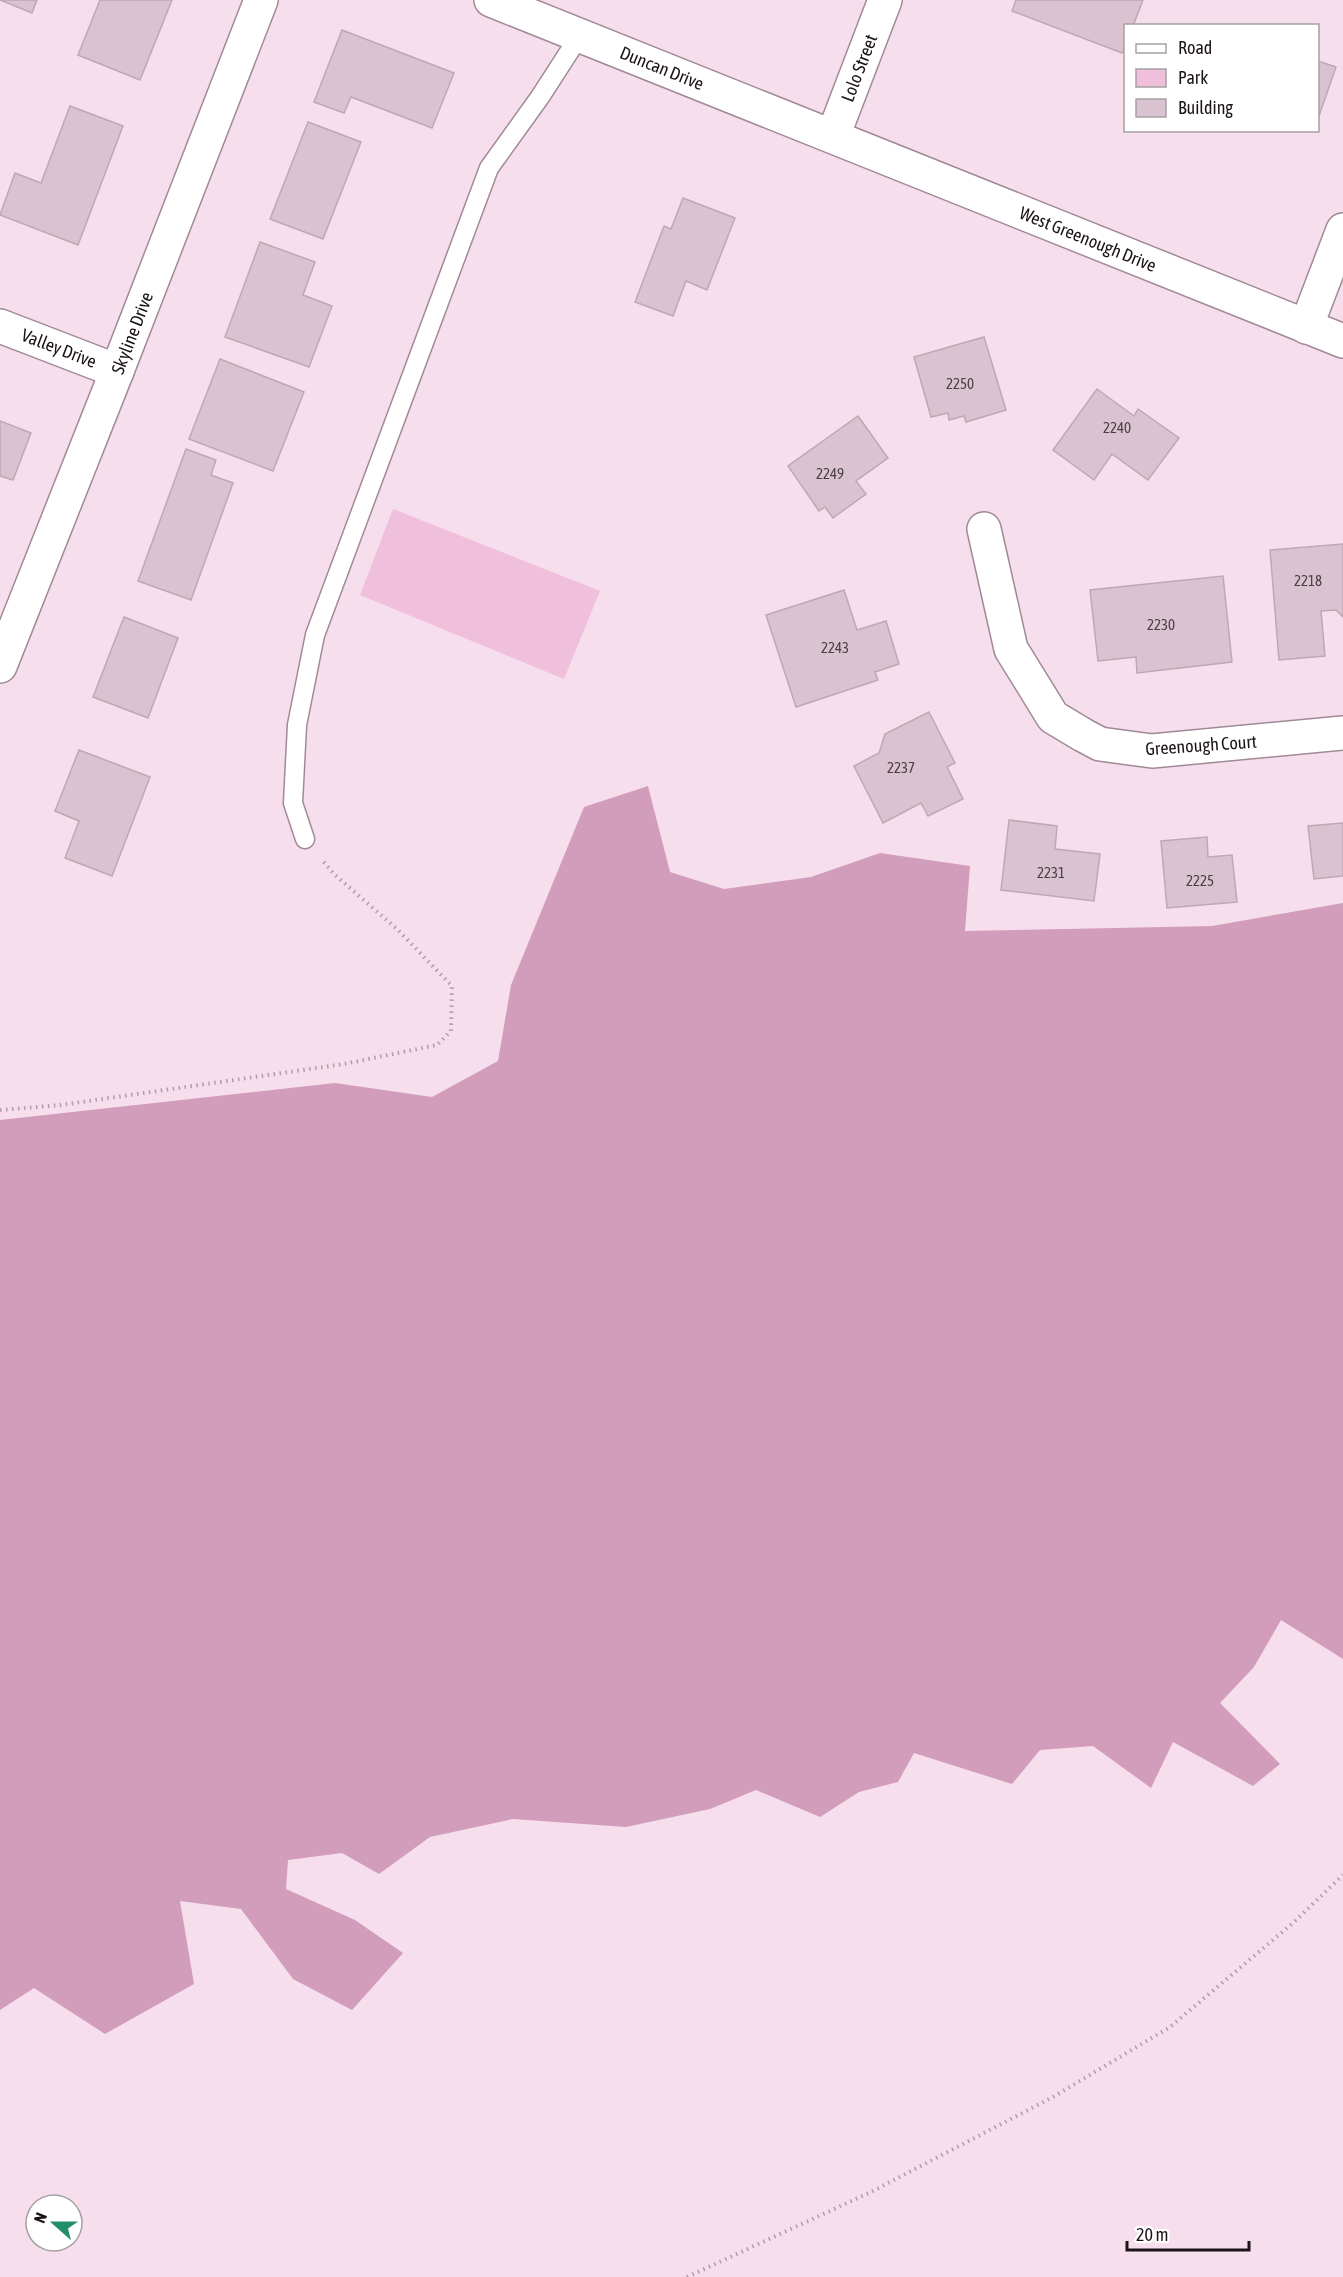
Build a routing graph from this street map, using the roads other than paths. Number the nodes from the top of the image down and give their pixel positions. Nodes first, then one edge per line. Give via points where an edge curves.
1 (261, 0) edge
2 (491, 0) edge
3 (885, 0) edge
4 (580, 35) junction
5 (833, 136) junction
6 (1343, 230) edge
7 (0, 326) edge
8 (1306, 327) junction
9 (1343, 341) edge
10 (117, 371) junction
11 (984, 529) dead end
12 (0, 666) edge
13 (1343, 733) edge
14 (305, 839) road end

1 - 10 street, Skyline Drive
2 - 4 street, Duncan Drive
3 - 5 street, Lolo Street
4 - 5 street, Duncan Drive
4 - 14 lane via 489,168 315,635 297,725 293,792
5 - 8 street, West Greenough Drive
6 - 8 street
7 - 10 street, Valley Drive
8 - 9 street, West Greenough Drive
10 - 12 street, Skyline Drive
11 - 13 street, Greenough Court via 1011,650 1053,717 1083,735 1100,744 1152,751

